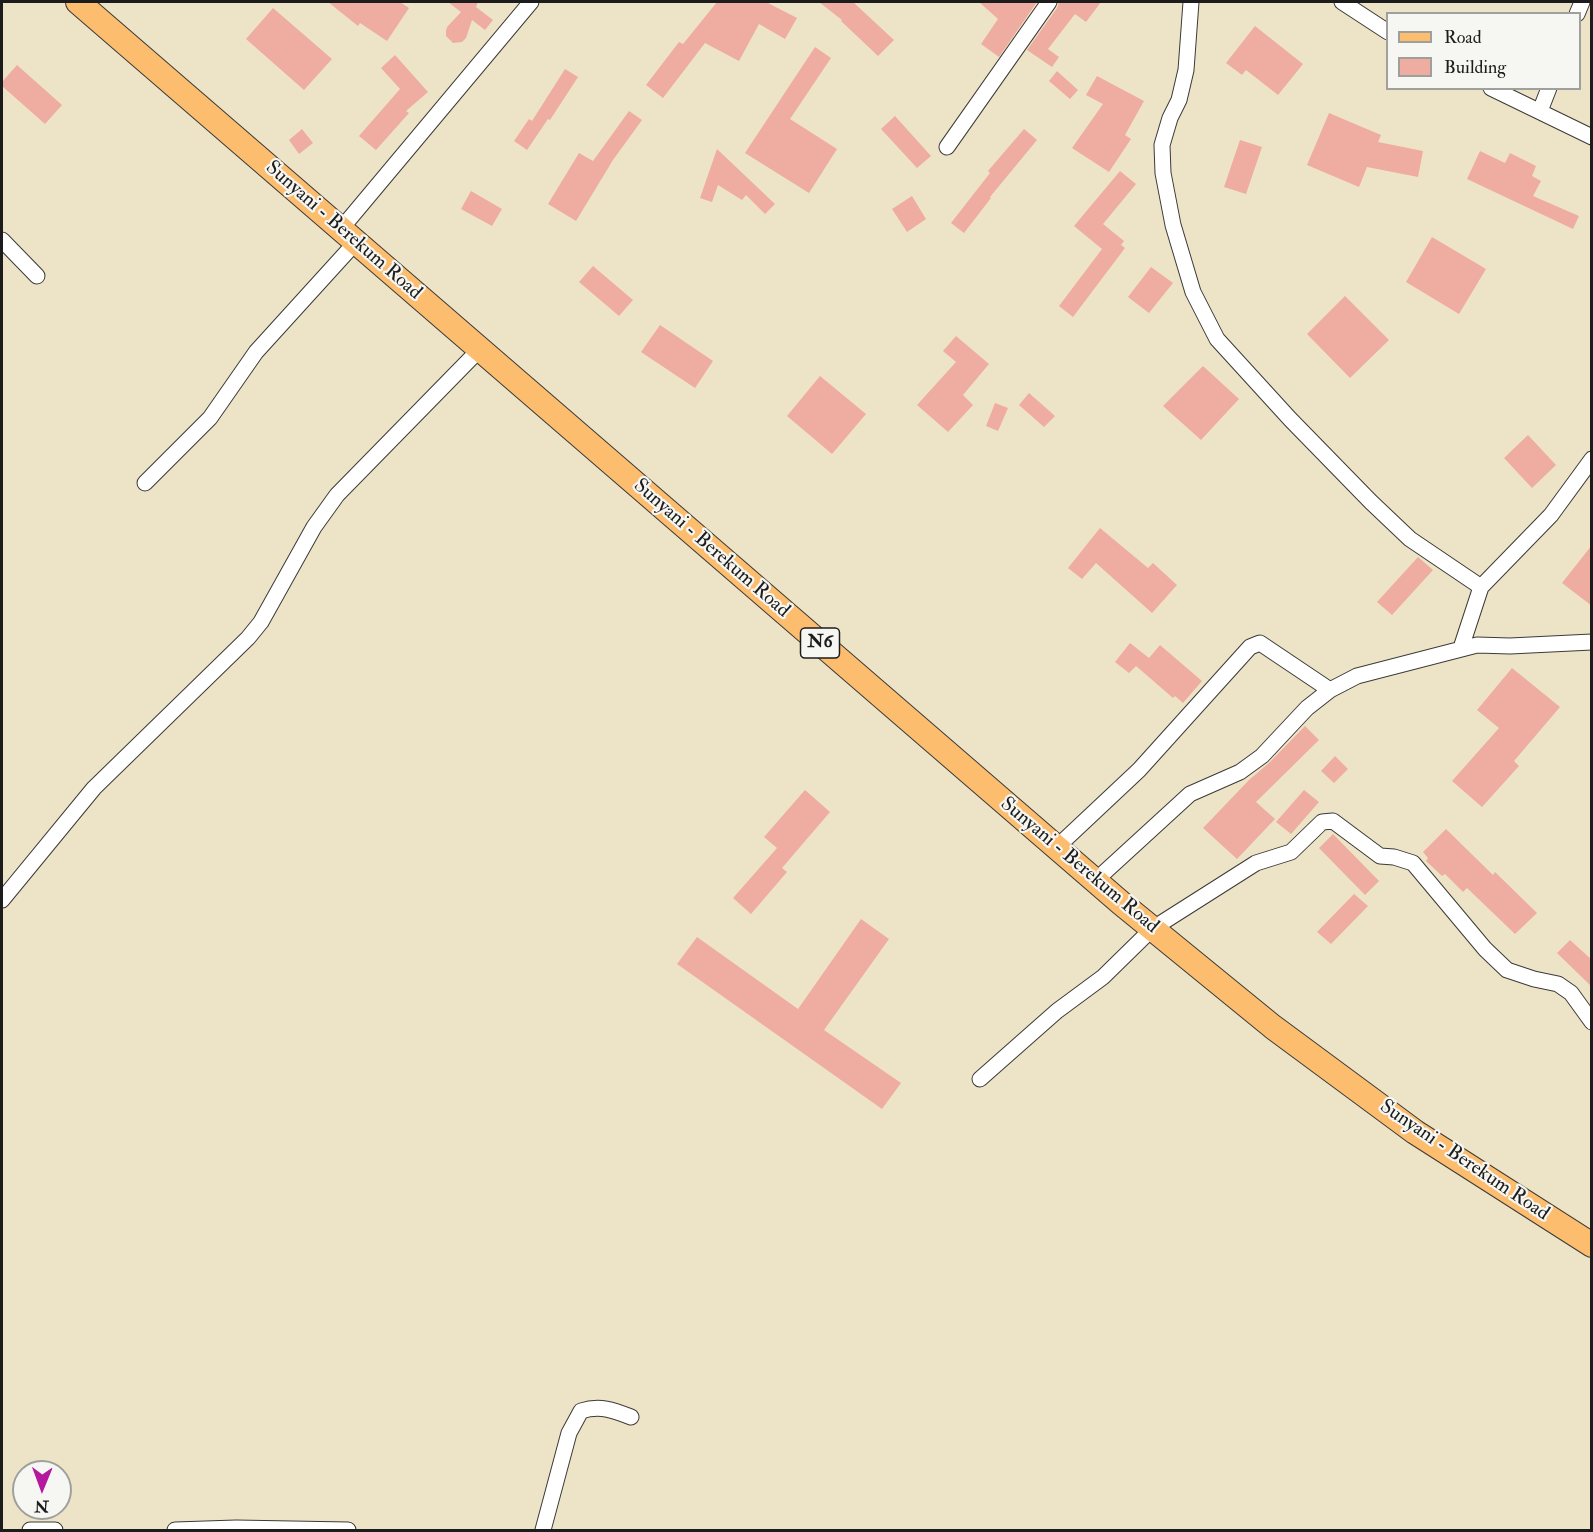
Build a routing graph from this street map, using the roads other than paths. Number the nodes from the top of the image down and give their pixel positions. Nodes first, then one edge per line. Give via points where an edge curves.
1 (81, 2) edge
2 (531, 2) edge
3 (1049, 2) edge
4 (1191, 2) edge
5 (1342, 2) edge
6 (1386, 31) edge
7 (1495, 90) edge
8 (1548, 90) edge
9 (1540, 111) junction
10 (1592, 136) edge
11 (947, 147) dead end
12 (348, 236) junction
13 (2, 240) edge
14 (37, 276) dead end
15 (480, 349) junction
16 (1592, 459) edge
17 (145, 483) dead end
18 (1481, 587) junction
19 (1592, 642) edge
20 (1461, 648) junction
21 (1330, 690) junction
22 (1056, 848) junction
23 (1095, 880) junction
24 (2, 900) edge
25 (1152, 929) junction
26 (1592, 1022) edge
27 (980, 1079) dead end
28 (1592, 1245) edge
29 (631, 1417) dead end
30 (30, 1530) edge
31 (54, 1530) edge
32 (175, 1530) edge
33 (348, 1530) edge
34 (543, 1530) edge

1 - 12 main road, Sunyani - Berekum Road / N6
2 - 12 street
3 - 11 street
4 - 18 street via 1186,69 1162,145 1173,225 1193,292 1217,339 1363,494 1410,539
5 - 6 street
7 - 9 street
8 - 9 street
9 - 10 street
12 - 15 main road, Sunyani - Berekum Road / N6
12 - 17 street via 256,352 210,418
13 - 14 street
15 - 22 main road, Sunyani - Berekum Road / N6
15 - 24 street via 337,495 248,638 94,788
16 - 18 street via 1551,515
18 - 20 street
19 - 20 street
20 - 21 street via 1357,676
21 - 22 street via 1260,644 1250,647 1139,770
21 - 23 street via 1306,708 1262,756 1240,772 1190,794
22 - 23 main road, Sunyani - Berekum Road / N6
23 - 25 main road, Sunyani - Berekum Road / N6
25 - 26 street via 1256,862 1291,852 1322,822 1333,821 1380,856 1413,863 1485,950 1507,970 1558,984 1571,993
25 - 27 street via 1103,977 1057,1011
25 - 28 main road, Sunyani - Berekum Road / N6 via 1273,1027 1415,1132
29 - 34 street via 606,1407 581,1411 569,1433
30 - 31 street
32 - 33 street

